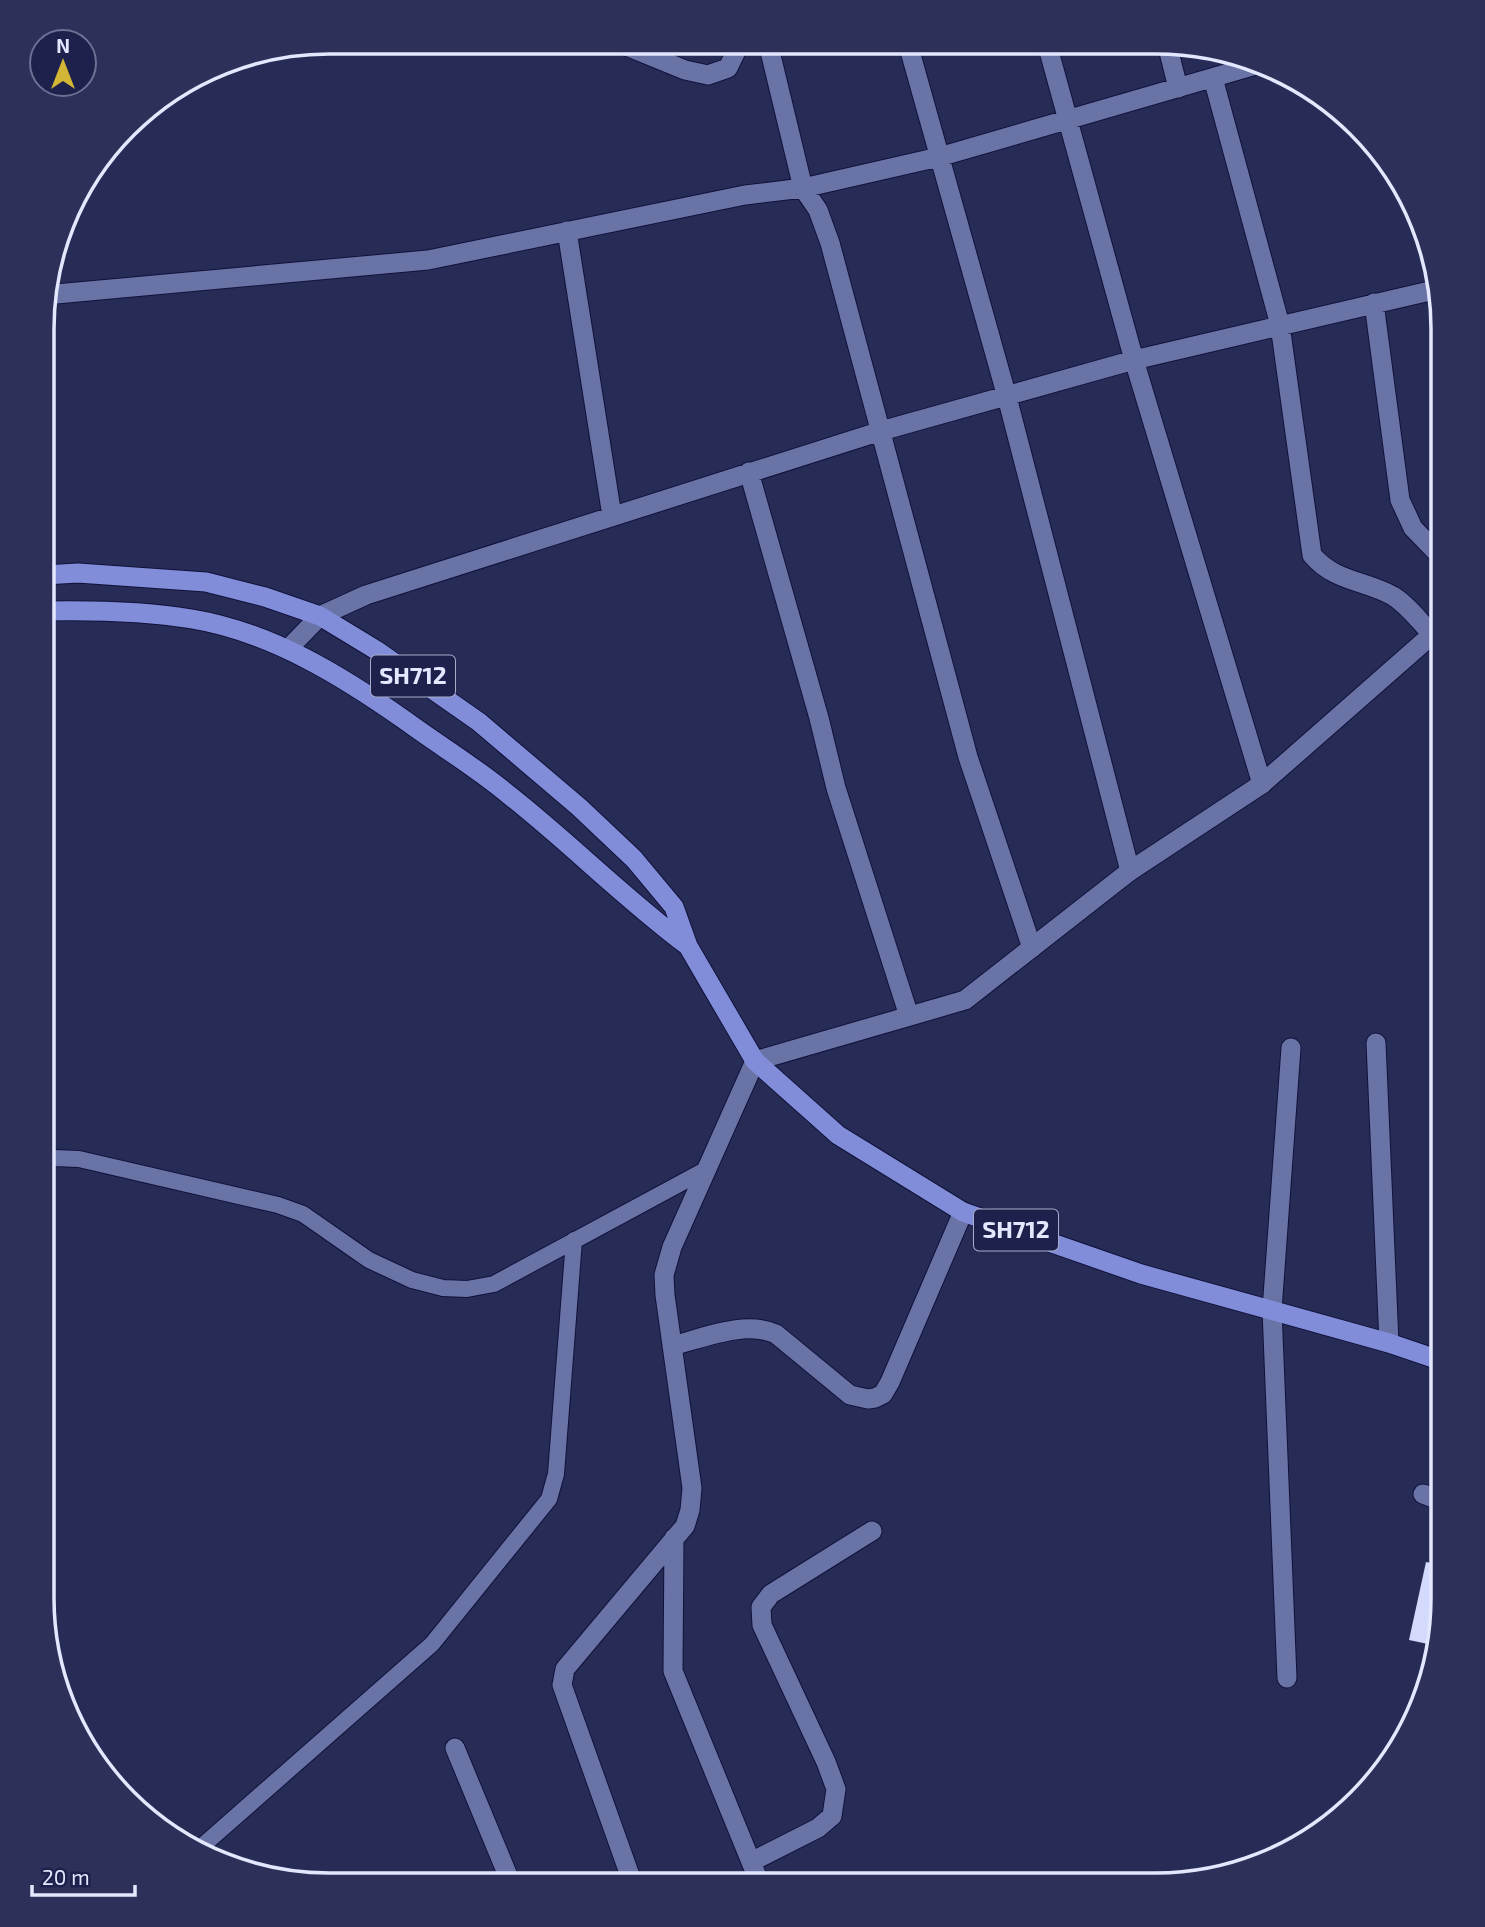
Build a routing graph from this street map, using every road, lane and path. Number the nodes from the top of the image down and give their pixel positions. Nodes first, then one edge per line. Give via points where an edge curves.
1 (646, 54) edge
2 (735, 54) edge
3 (771, 54) edge
4 (911, 54) edge
5 (1050, 54) edge
6 (1170, 55) edge
7 (1243, 69) edge
8 (1213, 78) junction
9 (1178, 88) junction
10 (1068, 120) junction
11 (939, 157) junction
12 (803, 188) junction
13 (567, 232) junction
14 (1427, 291) edge
15 (57, 294) edge
16 (1374, 303) junction
17 (1280, 324) junction
18 (1134, 360) junction
19 (1007, 397) junction
20 (881, 431) junction
21 (749, 472) junction
22 (612, 516) junction
23 (1431, 547) edge
24 (54, 574) edge
25 (54, 611) edge
26 (320, 616) junction
27 (1431, 625) edge
28 (1431, 635) edge
29 (288, 649) junction
30 (1262, 784) junction
31 (1130, 871) junction
32 (688, 946) junction
33 (1032, 948) junction
34 (909, 1016) junction
35 (1376, 1043) dead end
36 (1291, 1048) dead end
37 (755, 1061) junction
38 (54, 1158) edge
39 (707, 1169) junction
40 (963, 1212) junction
41 (574, 1240) junction
42 (1272, 1310) junction
43 (1389, 1343) junction
44 (672, 1346) junction
45 (1431, 1357) edge
46 (1423, 1494) dead end
47 (1431, 1497) edge
48 (872, 1531) dead end
49 (674, 1538) junction
50 (1287, 1678) dead end
51 (455, 1748) dead end
52 (206, 1843) edge
53 (751, 1862) junction
54 (507, 1873) edge
55 (629, 1873) edge
56 (756, 1873) edge

1 - 2 street via 708,75 728,68
3 - 12 street
4 - 11 street
5 - 10 street
6 - 9 street
7 - 8 street
8 - 9 street
8 - 17 street
9 - 10 street
10 - 11 street
10 - 18 street
11 - 12 street
11 - 19 street
12 - 13 street via 745,195
12 - 20 street via 818,210 830,243
13 - 15 street via 428,260
13 - 22 street
14 - 16 street
16 - 17 street
16 - 23 street via 1400,500 1413,528
17 - 18 street
17 - 27 street via 1312,555 1336,575 1397,598
18 - 19 street
18 - 30 street
19 - 20 street
19 - 31 street
20 - 21 street
20 - 33 street via 968,757
21 - 22 street
21 - 34 street via 836,788
22 - 26 street via 366,595
24 - 26 main road, SH712 via 205,582
25 - 29 main road, SH712 via 193,619
26 - 29 street
26 - 32 main road, SH712 via 480,722 579,807 635,859 674,907
28 - 30 street
29 - 32 main road, SH712 via 369,696 508,794
30 - 31 street
31 - 33 street
32 - 37 main road, SH712
33 - 34 street via 965,1000
34 - 37 street
35 - 43 street
36 - 42 street
37 - 39 street
37 - 40 main road, SH712 via 838,1135
38 - 41 lane via 79,1159 278,1205 303,1214 369,1260 443,1288 494,1283
39 - 41 lane
39 - 44 street via 664,1275
40 - 42 main road, SH712 via 1141,1274
40 - 44 street via 890,1382 875,1398 850,1395 764,1329 749,1328
41 - 52 lane via 556,1474 549,1499 432,1644
42 - 43 main road, SH712
42 - 50 street
43 - 45 main road, SH712
44 - 49 street via 692,1488 685,1526
46 - 47 street
48 - 53 street via 771,1594 761,1607 762,1625 836,1789 832,1816 818,1828
49 - 53 street via 673,1671
49 - 55 street via 565,1669 562,1685
51 - 54 street
53 - 56 street

